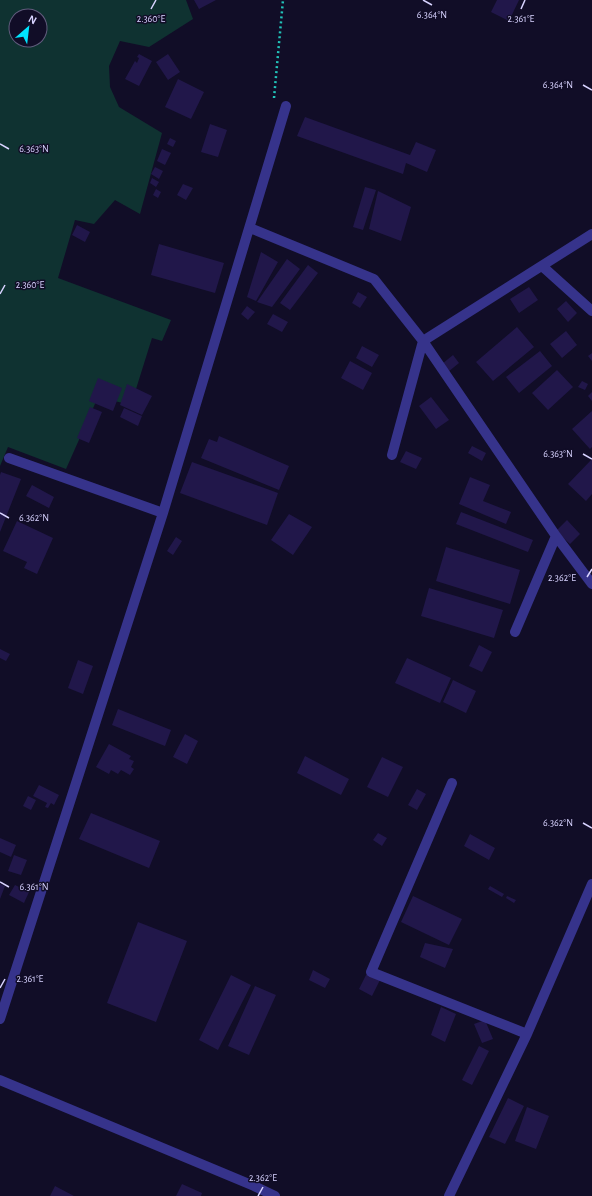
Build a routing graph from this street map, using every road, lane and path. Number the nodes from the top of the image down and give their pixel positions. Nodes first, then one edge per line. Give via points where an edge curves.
1 (283, 0) edge
2 (274, 100) dead end
3 (286, 106) dead end
4 (250, 228) junction
5 (592, 234) edge
6 (542, 266) junction
7 (592, 311) edge
8 (423, 341) junction
9 (392, 455) dead end
10 (9, 458) dead end
11 (163, 513) junction
12 (556, 536) junction
13 (592, 584) edge
14 (515, 632) dead end
15 (452, 782) dead end
16 (592, 884) edge
17 (0, 1019) edge
18 (527, 1034) junction
19 (0, 1080) edge
20 (275, 1196) edge
21 (449, 1196) edge

1 - 2 path
3 - 4 street
4 - 8 street via 374,280
4 - 11 street
5 - 6 street
6 - 7 street
6 - 8 street
8 - 9 street
8 - 12 street
10 - 11 street
11 - 17 street
12 - 13 street
12 - 14 street
15 - 18 street via 371,972
16 - 18 street
18 - 21 street
19 - 20 street

